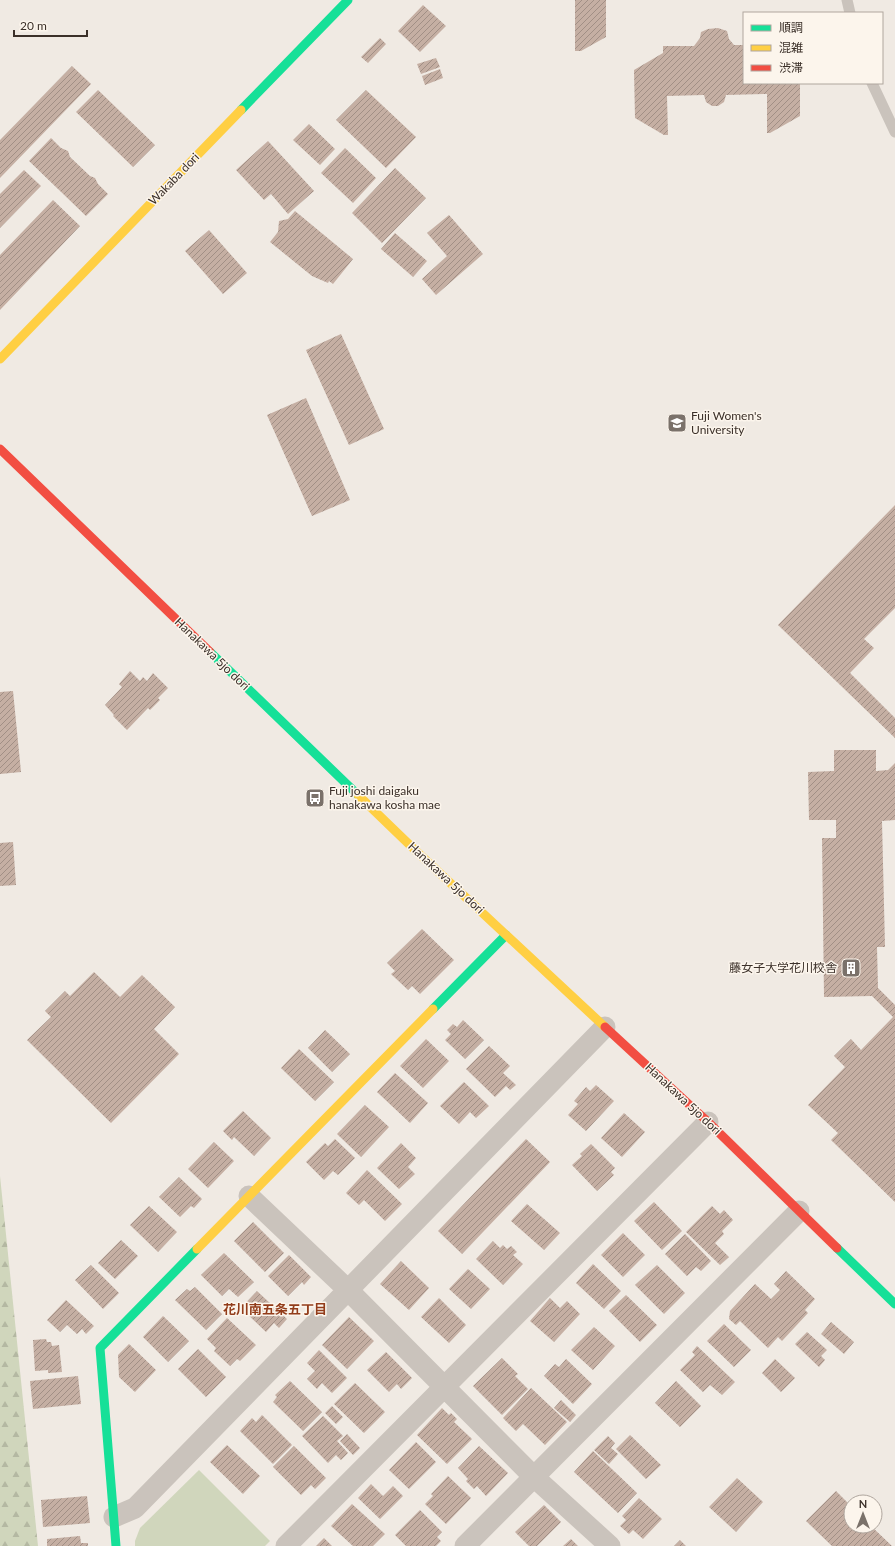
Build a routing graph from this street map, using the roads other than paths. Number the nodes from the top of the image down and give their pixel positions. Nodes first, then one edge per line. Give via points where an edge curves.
1 (348, 0) edge
2 (847, 0) edge
3 (850, 12) edge
4 (872, 84) edge
5 (895, 132) edge
6 (0, 359) edge
7 (0, 448) edge
8 (506, 935) junction
9 (605, 1026) junction
10 (708, 1122) junction
11 (249, 1196) junction
12 (800, 1211) junction
13 (348, 1290) junction
14 (895, 1304) edge
15 (445, 1386) junction
16 (534, 1477) junction
17 (114, 1517) junction
18 (116, 1546) edge
19 (286, 1546) edge
20 (465, 1546) edge
21 (610, 1546) edge

1 - 6 street, Wakaba dori
2 - 3 lane
4 - 5 lane
7 - 8 street, Hanakawa 5jo dori
8 - 9 street, Hanakawa 5jo dori
8 - 11 street
9 - 10 street, Hanakawa 5jo dori
9 - 13 street
10 - 12 street, Hanakawa 5jo dori
10 - 15 street
11 - 13 street
11 - 17 street via 100,1348
12 - 14 street, Hanakawa 5jo dori
12 - 16 street
13 - 15 street
13 - 17 street via 135,1508
15 - 16 street
15 - 19 street
16 - 20 street
16 - 21 street
17 - 18 street

